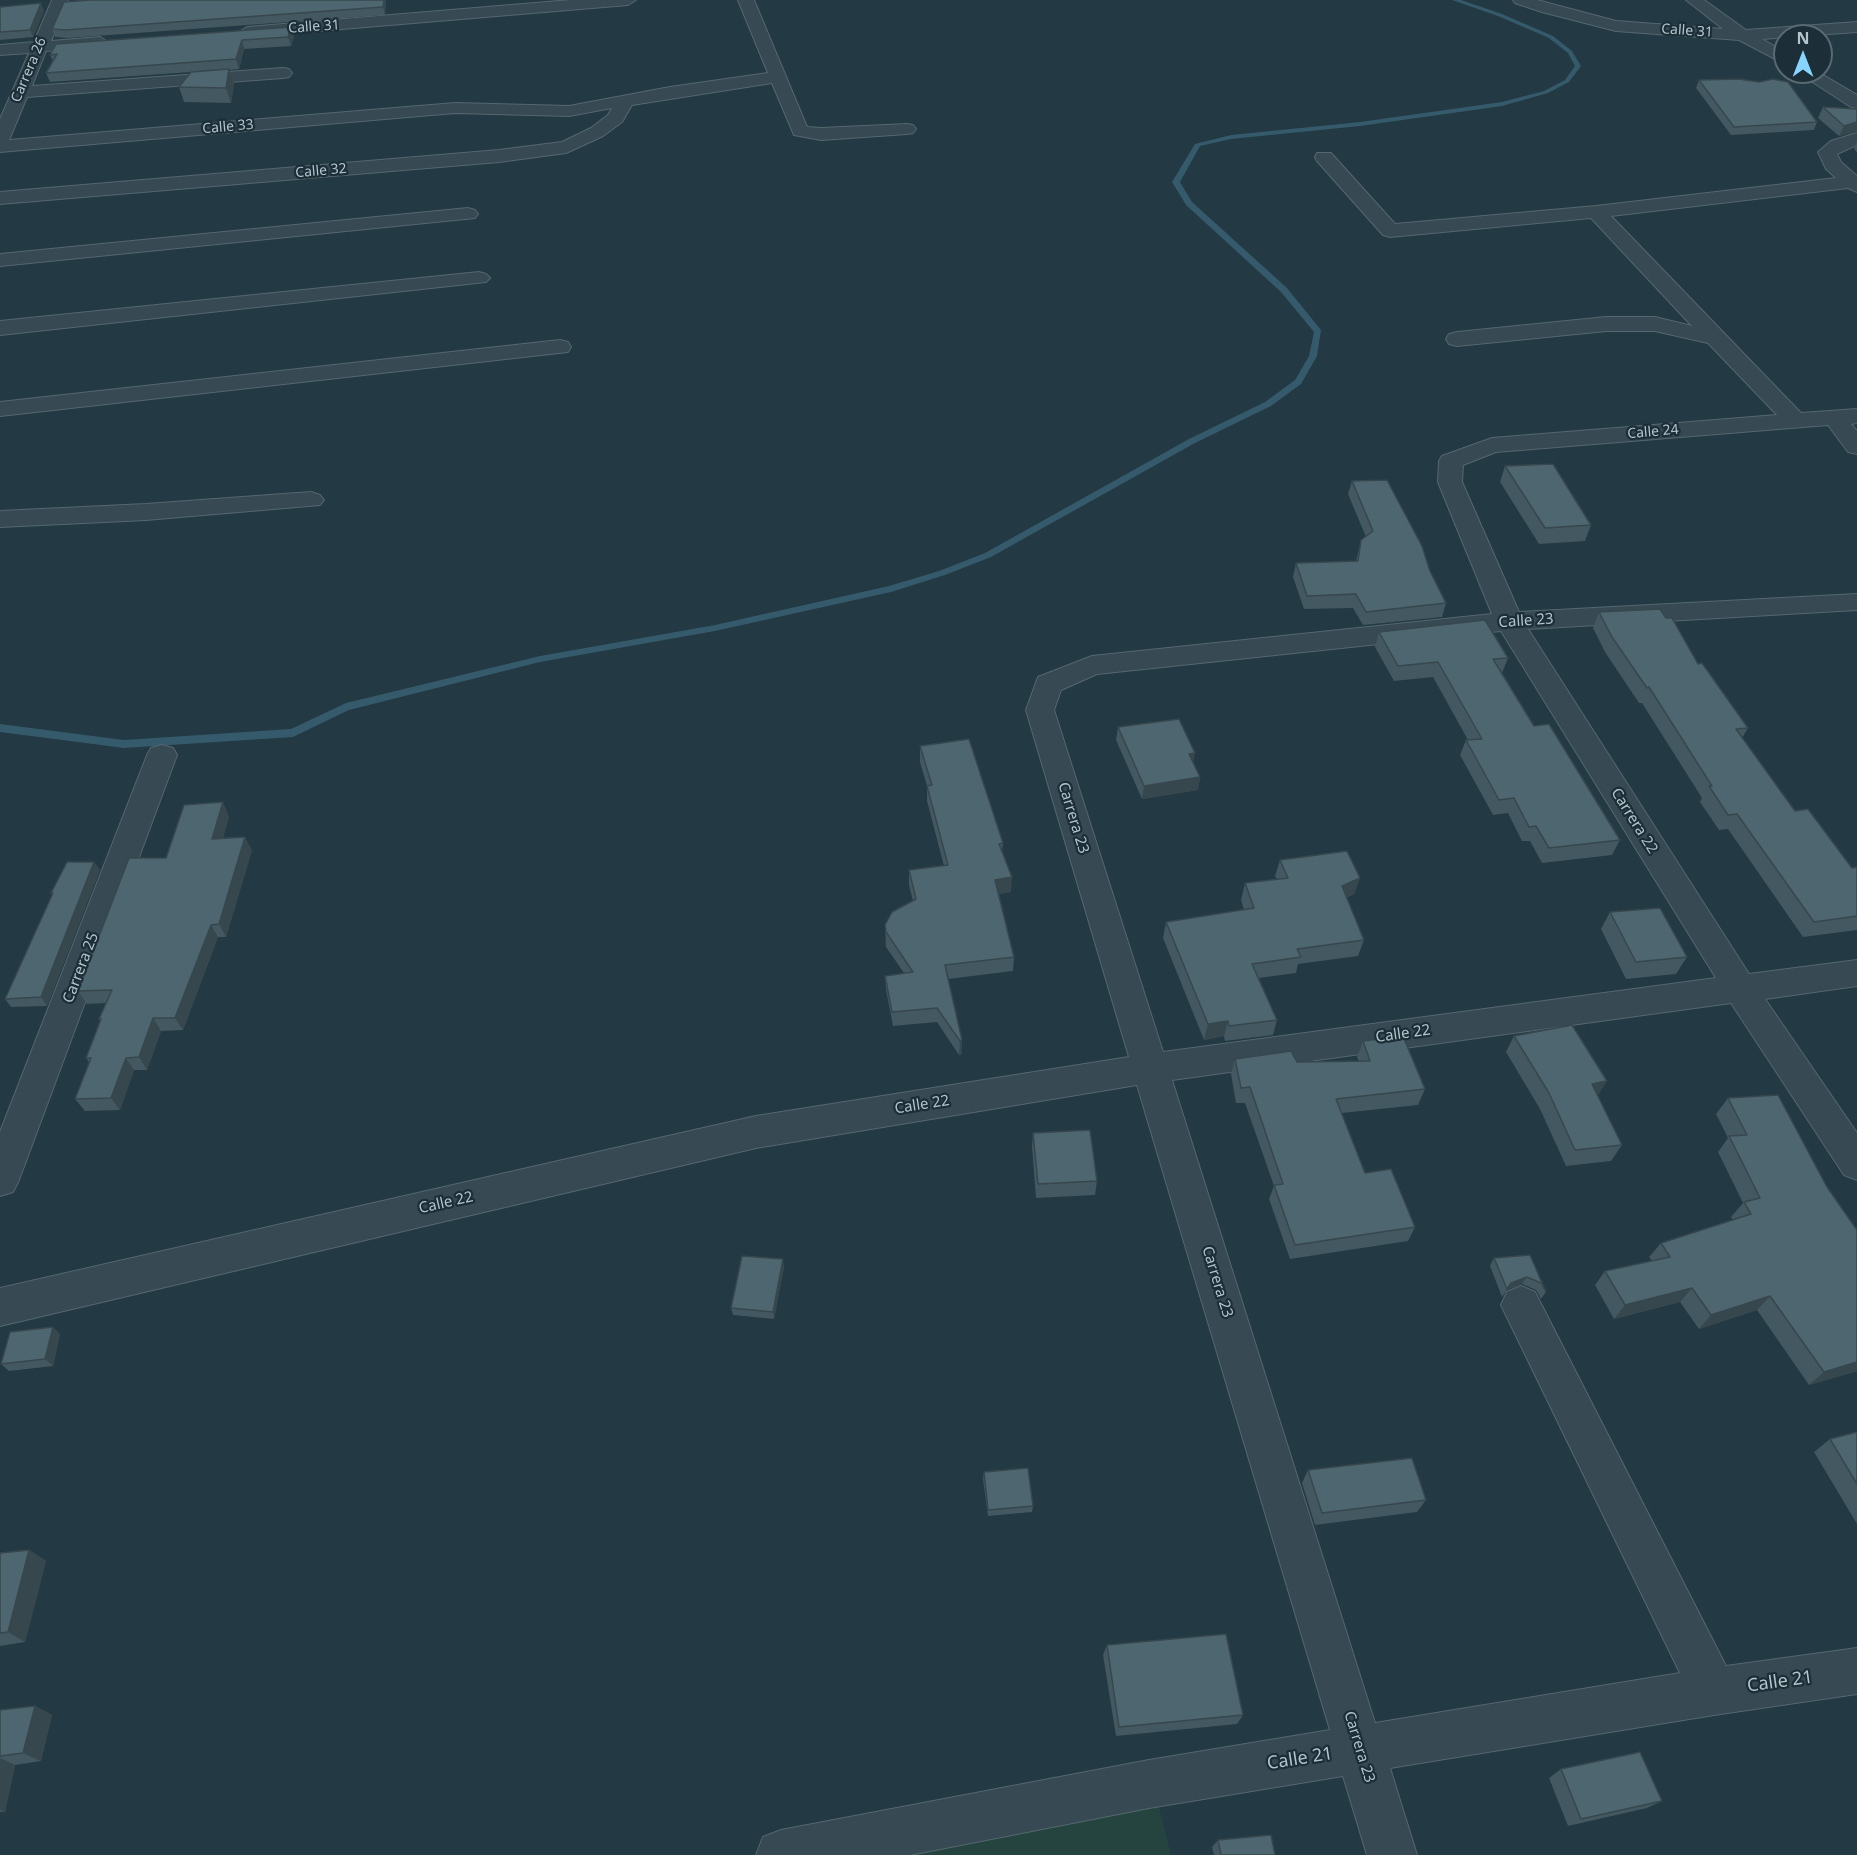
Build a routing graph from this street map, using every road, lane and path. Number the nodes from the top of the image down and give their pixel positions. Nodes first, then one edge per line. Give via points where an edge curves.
1 (401, 0) edge
2 (628, 0) edge
3 (746, 0) edge
4 (1521, 0) edge
5 (1694, 0) edge
6 (65, 1) edge
7 (35, 4) edge
8 (398, 21) junction
9 (1857, 27) edge
10 (236, 32) edge
11 (1743, 35) junction
12 (120, 41) edge
13 (38, 47) junction
14 (0, 50) edge
15 (1773, 52) edge
16 (283, 73) dead end
17 (779, 77) junction
18 (1825, 84) edge
19 (20, 92) junction
20 (624, 102) junction
21 (1857, 104) edge
22 (907, 129) dead end
23 (1857, 139) edge
24 (0, 140) edge
25 (0, 146) edge
26 (1324, 157) dead end
27 (1854, 184) edge
28 (0, 198) edge
29 (1596, 212) junction
30 (468, 214) dead end
31 (0, 260) edge
32 (479, 278) dead end
33 (0, 328) edge
34 (1713, 337) junction
35 (1457, 339) dead end
36 (560, 347) dead end
37 (0, 408) edge
38 (1846, 417) edge
39 (1795, 421) junction
40 (1857, 447) edge
41 (1451, 461) joint
42 (311, 500) dead end
43 (0, 519) edge
44 (1857, 602) edge
45 (1509, 621) junction
46 (1040, 710) joint
47 (162, 755) dead end
48 (1857, 973) edge
49 (1740, 989) junction
50 (1151, 1068) junction
51 (1857, 1164) edge
52 (0, 1180) edge
53 (1521, 1305) dead end
54 (0, 1307) edge
55 (1857, 1671) edge
56 (1714, 1691) junction
57 (1360, 1750) junction
58 (781, 1855) edge
59 (1392, 1855) edge

1 - 8 street
2 - 8 street, Calle 31
3 - 17 street
4 - 11 street, Calle 31 via 1616,26
5 - 11 street
6 - 7 street
6 - 13 street, Carrera 26
8 - 10 street, Calle 31
9 - 11 street, Calle 31
11 - 15 street
12 - 13 street
13 - 14 street
13 - 19 street, Carrera 26
16 - 19 street
17 - 20 street, Calle 33
17 - 22 street via 800,130 821,134
18 - 21 street
19 - 24 street, Carrera 26
20 - 25 street, Calle 33 via 569,111 455,108
20 - 28 street, Calle 32 via 616,118 566,147
23 - 27 street via 1827,152 1833,165
26 - 29 street via 1390,231
27 - 29 street
29 - 34 street
30 - 31 street
32 - 33 street
34 - 35 street via 1655,324 1606,324
34 - 39 street
36 - 37 street
38 - 39 street, Calle 24
38 - 40 street
39 - 41 street, Calle 24 via 1492,445
41 - 45 street, Carrera 22 via 1450,482
42 - 43 street
44 - 45 street, Calle 23
45 - 46 street, Calle 23 via 1092,665 1048,684
45 - 49 street, Carrera 22
46 - 50 street, Carrera 23
47 - 52 street, Carrera 25
48 - 49 street, Calle 22
49 - 50 street, Calle 22
49 - 51 street, Carrera 22
50 - 54 street, Calle 22 via 756,1131
50 - 57 street, Carrera 23
53 - 56 street
55 - 56 street, Calle 21
56 - 57 street, Calle 21
57 - 58 street, Calle 21 via 1149,1784
57 - 59 street, Carrera 23

